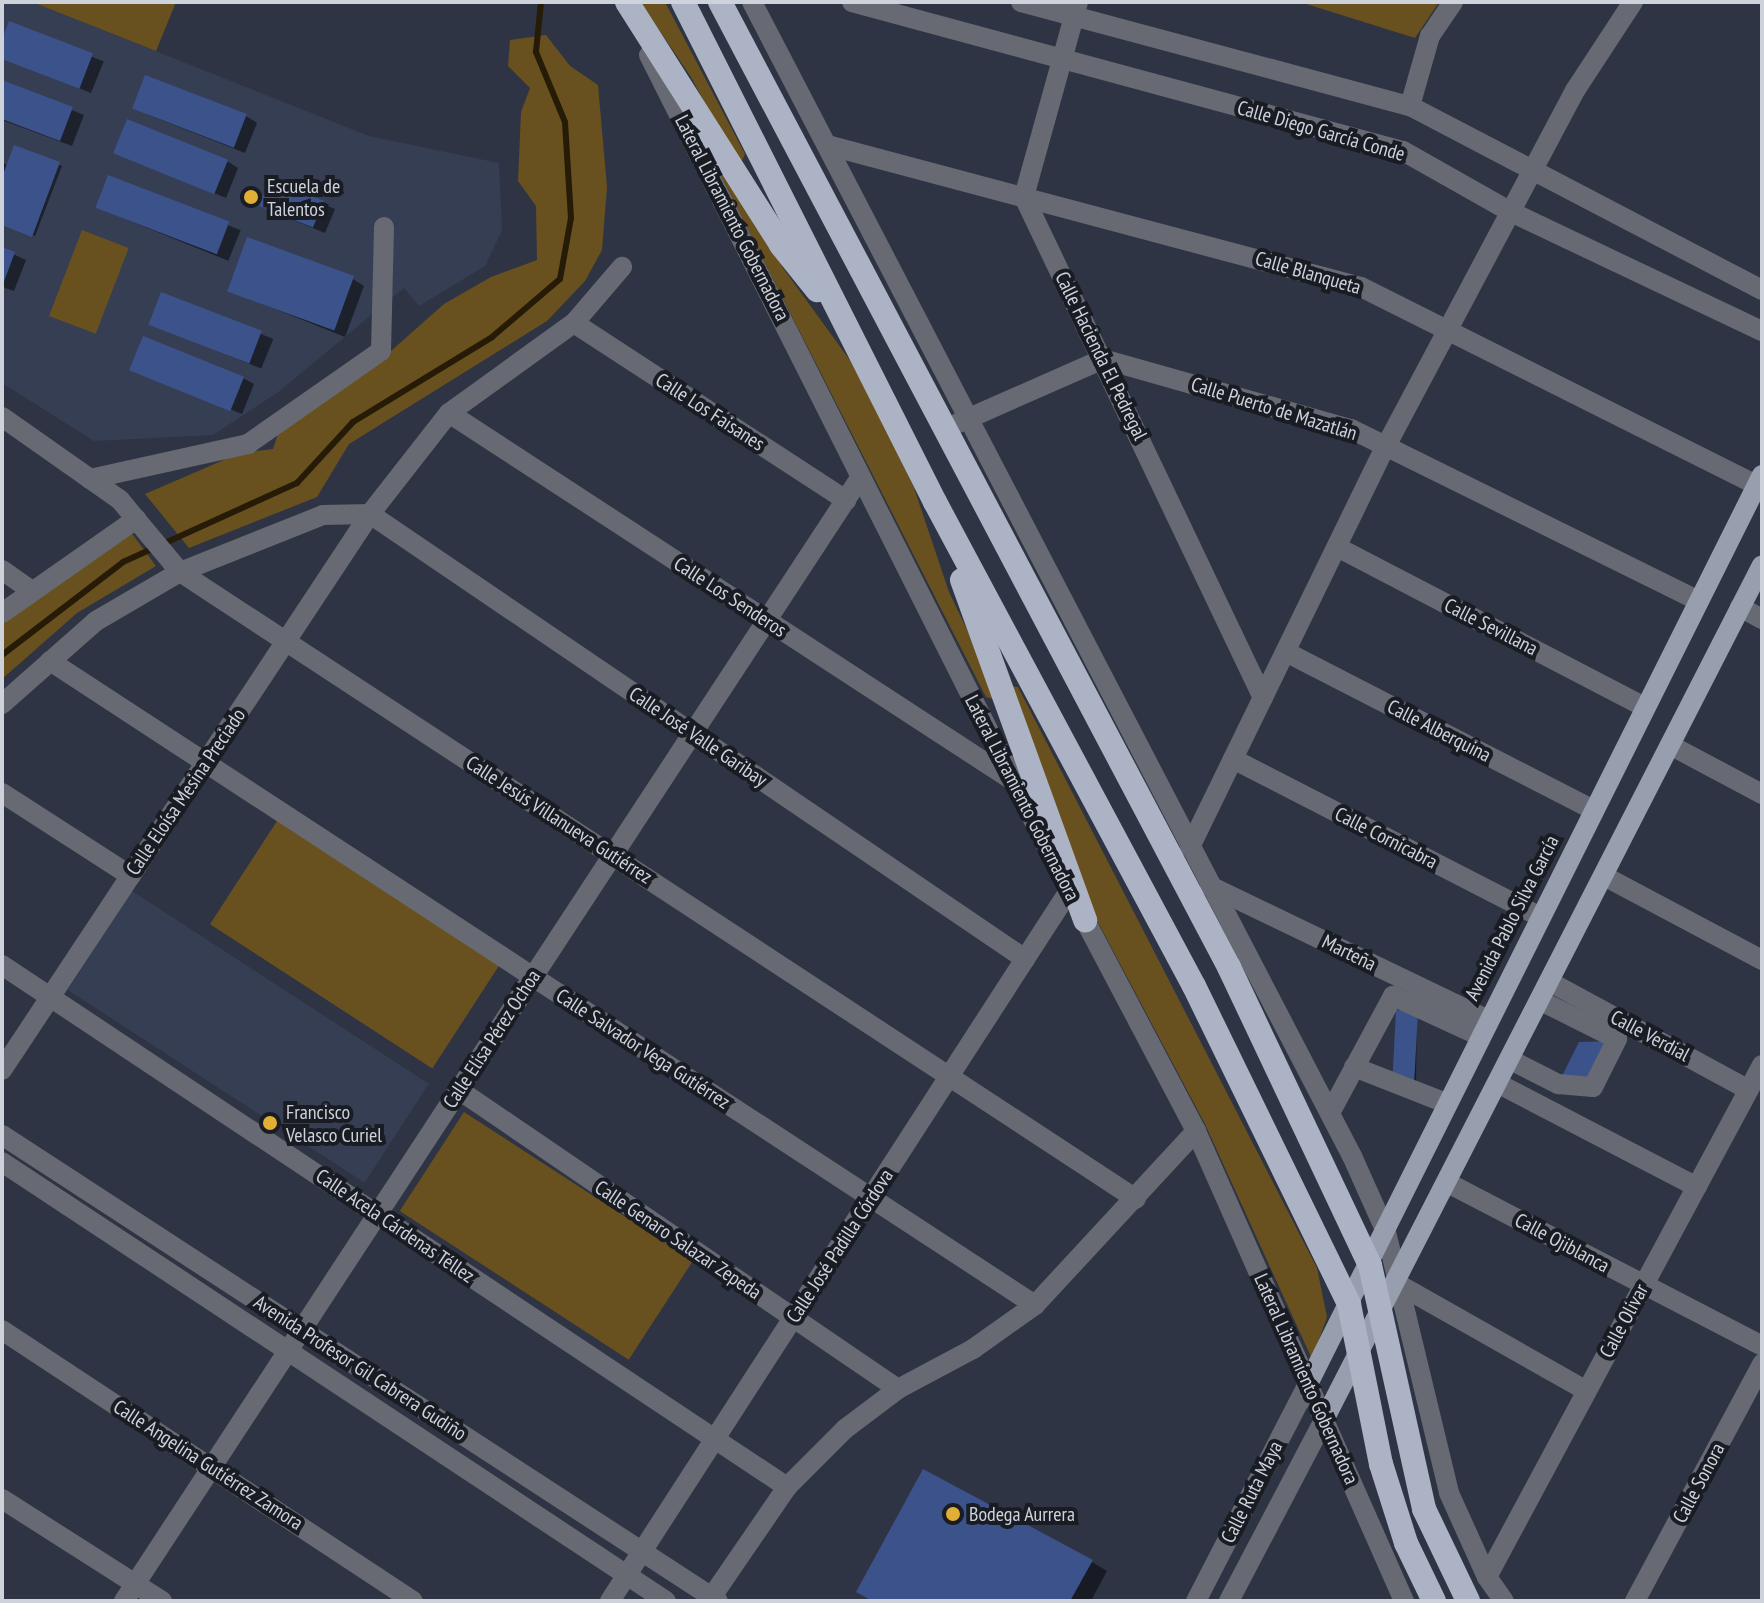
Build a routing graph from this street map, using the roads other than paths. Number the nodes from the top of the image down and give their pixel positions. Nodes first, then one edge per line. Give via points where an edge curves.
1 (625, 2) edge
2 (683, 2) edge
3 (720, 2) edge
4 (752, 2) edge
5 (852, 2) edge
6 (1021, 2) edge
7 (1453, 2) edge
8 (1633, 2) edge
9 (1076, 9) edge
10 (1063, 59) junction
11 (1410, 106) junction
12 (827, 145) junction
13 (1533, 170) junction
14 (1024, 197) junction
15 (1511, 212) junction
16 (384, 227) dead end
17 (622, 267) dead end
18 (1762, 290) edge
19 (574, 323) junction
20 (1448, 330) junction
21 (1762, 331) edge
22 (851, 332) junction
23 (1103, 359) junction
24 (449, 413) junction
25 (2, 417) edge
26 (970, 417) junction
27 (945, 428) junction
28 (1386, 446) junction
29 (860, 478) junction
30 (90, 479) junction
31 (1759, 480) edge
32 (846, 500) junction
33 (935, 502) junction
34 (370, 514) junction
35 (136, 519) junction
36 (1337, 547) junction
37 (175, 565) junction
38 (1762, 565) edge
39 (2, 570) edge
40 (31, 590) junction
41 (1699, 601) junction
42 (1740, 607) junction
43 (2, 613) edge
44 (1762, 619) edge
45 (767, 621) junction
46 (286, 641) junction
47 (1286, 652) junction
48 (50, 661) junction
49 (1263, 698) junction
50 (2, 704) edge
51 (1645, 707) junction
52 (693, 734) junction
53 (1670, 745) junction
54 (1233, 759) junction
55 (205, 763) junction
56 (1012, 780) junction
57 (2, 793) edge
58 (1762, 794) edge
59 (1593, 810) junction
60 (1190, 847) junction
61 (613, 856) junction
62 (131, 876) junction
63 (1604, 876) junction
64 (1210, 886) junction
65 (1069, 891) junction
66 (1540, 917) junction
67 (1085, 920) junction
68 (1025, 959) junction
69 (1762, 960) edge
70 (2, 965) edge
71 (533, 977) junction
72 (1550, 982) junction
73 (50, 997) junction
74 (1541, 1001) junction
75 (1484, 1028) junction
76 (1511, 1060) junction
77 (1762, 1065) edge
78 (1354, 1067) junction
79 (2, 1070) edge
80 (949, 1076) junction
81 (1499, 1084) junction
82 (459, 1090) junction
83 (1749, 1090) junction
84 (1446, 1103) junction
85 (1330, 1113) junction
86 (1196, 1131) junction
87 (2, 1135) edge
88 (2, 1162) edge
89 (1448, 1183) junction
90 (1697, 1187) junction
91 (871, 1198) junction
92 (1136, 1199) junction
93 (377, 1215) junction
94 (1386, 1232) junction
95 (1370, 1265) junction
96 (1396, 1283) junction
97 (1644, 1286) junction
98 (1349, 1304) junction
99 (1035, 1305) junction
100 (1380, 1312) junction
101 (793, 1318) junction
102 (2, 1330) edge
103 (302, 1330) junction
104 (1762, 1346) edge
105 (288, 1351) junction
106 (1358, 1356) junction
107 (1762, 1364) edge
108 (1308, 1384) junction
109 (898, 1389) junction
110 (1587, 1391) junction
111 (1325, 1418) junction
112 (715, 1439) junction
113 (211, 1468) junction
114 (787, 1487) junction
115 (2, 1499) edge
116 (642, 1552) junction
117 (627, 1575) junction
118 (1487, 1577) junction
119 (129, 1592) edge
120 (713, 1600) edge
121 (162, 1601) edge
122 (413, 1601) edge
123 (610, 1601) edge
124 (666, 1601) edge
125 (1196, 1601) edge
126 (1229, 1601) edge
127 (1404, 1601) edge
128 (1434, 1601) edge
129 (1468, 1601) edge
130 (1504, 1601) edge
131 (1635, 1601) edge

1 - 22 highway via 781,245
1 - 29 street, Lateral Libramiento Gobernadora
2 - 22 highway
3 - 27 highway
4 - 12 street
5 - 10 street, Calle Diego García Conde
6 - 9 street
7 - 11 street via 1430,36
8 - 13 street via 1576,89
9 - 10 street
9 - 11 street
10 - 14 street
10 - 15 street, Calle Diego García Conde via 1403,151
11 - 13 street
12 - 14 street, Calle Blanqueta
12 - 26 street
13 - 15 street
13 - 18 street
14 - 20 street, Calle Blanqueta via 1361,287
14 - 23 street, Calle Hacienda El Pedregal
15 - 20 street
15 - 21 street, Calle Diego García Conde
16 - 30 street via 381,351 248,444
17 - 19 street, Calle Eloísa Mesina Preciado
19 - 24 street, Calle Eloísa Mesina Preciado
19 - 32 street, Calle Los Faisanes
20 - 28 street
20 - 31 street, Calle Blanqueta
22 - 33 highway
23 - 26 street
23 - 28 street, Calle Puerto de Mazatlán via 1351,429
23 - 49 street, Calle Hacienda El Pedregal
24 - 34 street, Calle Eloísa Mesina Preciado
24 - 45 street, Calle Los Senderos
25 - 30 street, Calle Jesús Villanueva Gutiérrez
26 - 27 street
26 - 60 street
27 - 95 highway via 1229,967
28 - 36 street
28 - 41 street, Calle Puerto de Mazatlán
29 - 32 street, Calle Elisa Pérez Ochoa
29 - 56 street, Lateral Libramiento Gobernadora
30 - 35 street, Calle Jesús Villanueva Gutiérrez
31 - 41 main road, Avenida Pablo Silva García
32 - 45 street, Calle Elisa Pérez Ochoa
33 - 67 highway
33 - 98 highway via 1194,986
34 - 37 street via 323,515
34 - 46 street, Calle Eloísa Mesina Preciado
34 - 52 street, Calle José Valle Garibay
35 - 37 street, Calle Jesús Villanueva Gutiérrez
35 - 40 street
36 - 47 street
36 - 51 street, Calle Sevillana
37 - 46 street, Calle Jesús Villanueva Gutiérrez
37 - 48 street
38 - 42 main road
39 - 40 street
40 - 43 street
41 - 51 main road, Avenida Pablo Silva García
42 - 44 street
42 - 53 main road
45 - 52 street, Calle Elisa Pérez Ochoa
45 - 56 street, Calle Los Senderos
46 - 55 street, Calle Eloísa Mesina Preciado
46 - 61 street, Calle Jesús Villanueva Gutiérrez
47 - 49 street
47 - 59 street, Calle Alberquina
48 - 50 street
48 - 55 street, Calle Salvador Vega Gutiérrez
49 - 54 street
51 - 59 main road, Avenida Pablo Silva García
52 - 61 street, Calle Elisa Pérez Ochoa
52 - 68 street, Calle José Valle Garibay
53 - 58 street
53 - 63 main road
54 - 60 street
54 - 66 street, Calle Cornicabra
55 - 62 street, Calle Eloísa Mesina Preciado
55 - 71 street, Calle Salvador Vega Gutiérrez
56 - 65 street, Lateral Libramiento Gobernadora
57 - 62 street
59 - 66 main road, Avenida Pablo Silva García
60 - 64 street
61 - 71 street, Calle Elisa Pérez Ochoa
61 - 80 street, Calle Jesús Villanueva Gutiérrez
62 - 73 street, Calle Eloísa Mesina Preciado
63 - 69 street
63 - 72 main road
64 - 75 street, Marteña
64 - 85 street
65 - 67 street, Lateral Libramiento Gobernadora
65 - 68 street, Calle José Padilla Córdova
66 - 75 main road, Avenida Pablo Silva García
67 - 86 street, Lateral Libramiento Gobernadora
68 - 80 street, Calle José Padilla Córdova
70 - 73 street, Calle Acela Cárdenas Téllez
71 - 82 street, Calle Elisa Pérez Ochoa
71 - 91 street, Calle Salvador Vega Gutiérrez
72 - 74 main road
72 - 83 street, Calle Verdial
73 - 79 street, Calle Eloísa Mesina Preciado
73 - 93 street, Calle Acela Cárdenas Téllez
74 - 76 main road
74 - 76 street via 1617,1039 1593,1087 1558,1084
75 - 78 street via 1393,996
75 - 84 main road, Avenida Pablo Silva García
76 - 81 main road
77 - 83 street, Calle Olivar
78 - 84 street
78 - 85 street
80 - 91 street, Calle José Padilla Córdova
80 - 92 street, Calle Jesús Villanueva Gutiérrez
81 - 89 main road
81 - 90 street
82 - 93 street, Calle Elisa Pérez Ochoa
82 - 101 street, Calle Genaro Salazar Zepeda
83 - 90 street, Calle Olivar
84 - 94 main road, Avenida Pablo Silva García
85 - 94 street
86 - 92 street
86 - 108 street, Lateral Libramiento Gobernadora
87 - 103 street, Avenida Profesor Gil Cabrera Gudiño
88 - 105 street, Avenida Profesor Gil Cabrera Gudiño
89 - 96 main road
89 - 97 street, Calle Ojiblanca
90 - 97 street, Calle Olivar
91 - 99 street, Calle Salvador Vega Gutiérrez
91 - 101 street, Calle José Padilla Córdova
92 - 99 street
93 - 103 street, Calle Elisa Pérez Ochoa
93 - 112 street, Calle Acela Cárdenas Téllez
94 - 95 main road, Avenida Pablo Silva García
94 - 96 street
95 - 98 main road, Avenida Pablo Silva García
95 - 100 highway
96 - 100 main road
96 - 110 street
96 - 118 street via 1449,1493
97 - 104 street, Calle Ojiblanca
97 - 110 street, Calle Olivar
98 - 106 highway
98 - 108 main road, Avenida Pablo Silva García
99 - 109 street via 973,1349
100 - 106 main road
100 - 129 highway via 1424,1509
101 - 109 street, Calle Genaro Salazar Zepeda
101 - 112 street, Calle José Padilla Córdova
102 - 113 street, Calle Angelina Gutiérrez Zamora
103 - 105 street, Calle Elisa Pérez Ochoa
103 - 116 street, Avenida Profesor Gil Cabrera Gudiño
105 - 113 street, Calle Elisa Pérez Ochoa
105 - 117 street, Avenida Profesor Gil Cabrera Gudiño
106 - 111 main road
106 - 128 highway via 1381,1464 1406,1543
107 - 131 street, Calle Sonora
108 - 111 street, Lateral Libramiento Gobernadora
108 - 125 street, Calle Ruta Maya
109 - 114 street via 845,1429
110 - 118 street, Calle Olivar
111 - 126 street, Calle Ruta Maya
111 - 127 street, Lateral Libramiento Gobernadora
112 - 114 street, Calle Acela Cárdenas Téllez
112 - 116 street, Calle José Padilla Córdova
113 - 119 street, Calle Elisa Pérez Ochoa
113 - 122 street, Calle Angelina Gutiérrez Zamora
114 - 120 street
115 - 119 street
116 - 117 street, Calle José Padilla Córdova
116 - 120 street, Avenida Profesor Gil Cabrera Gudiño
117 - 123 street, Calle José Padilla Córdova
117 - 124 street, Avenida Profesor Gil Cabrera Gudiño
118 - 130 street
119 - 121 street

